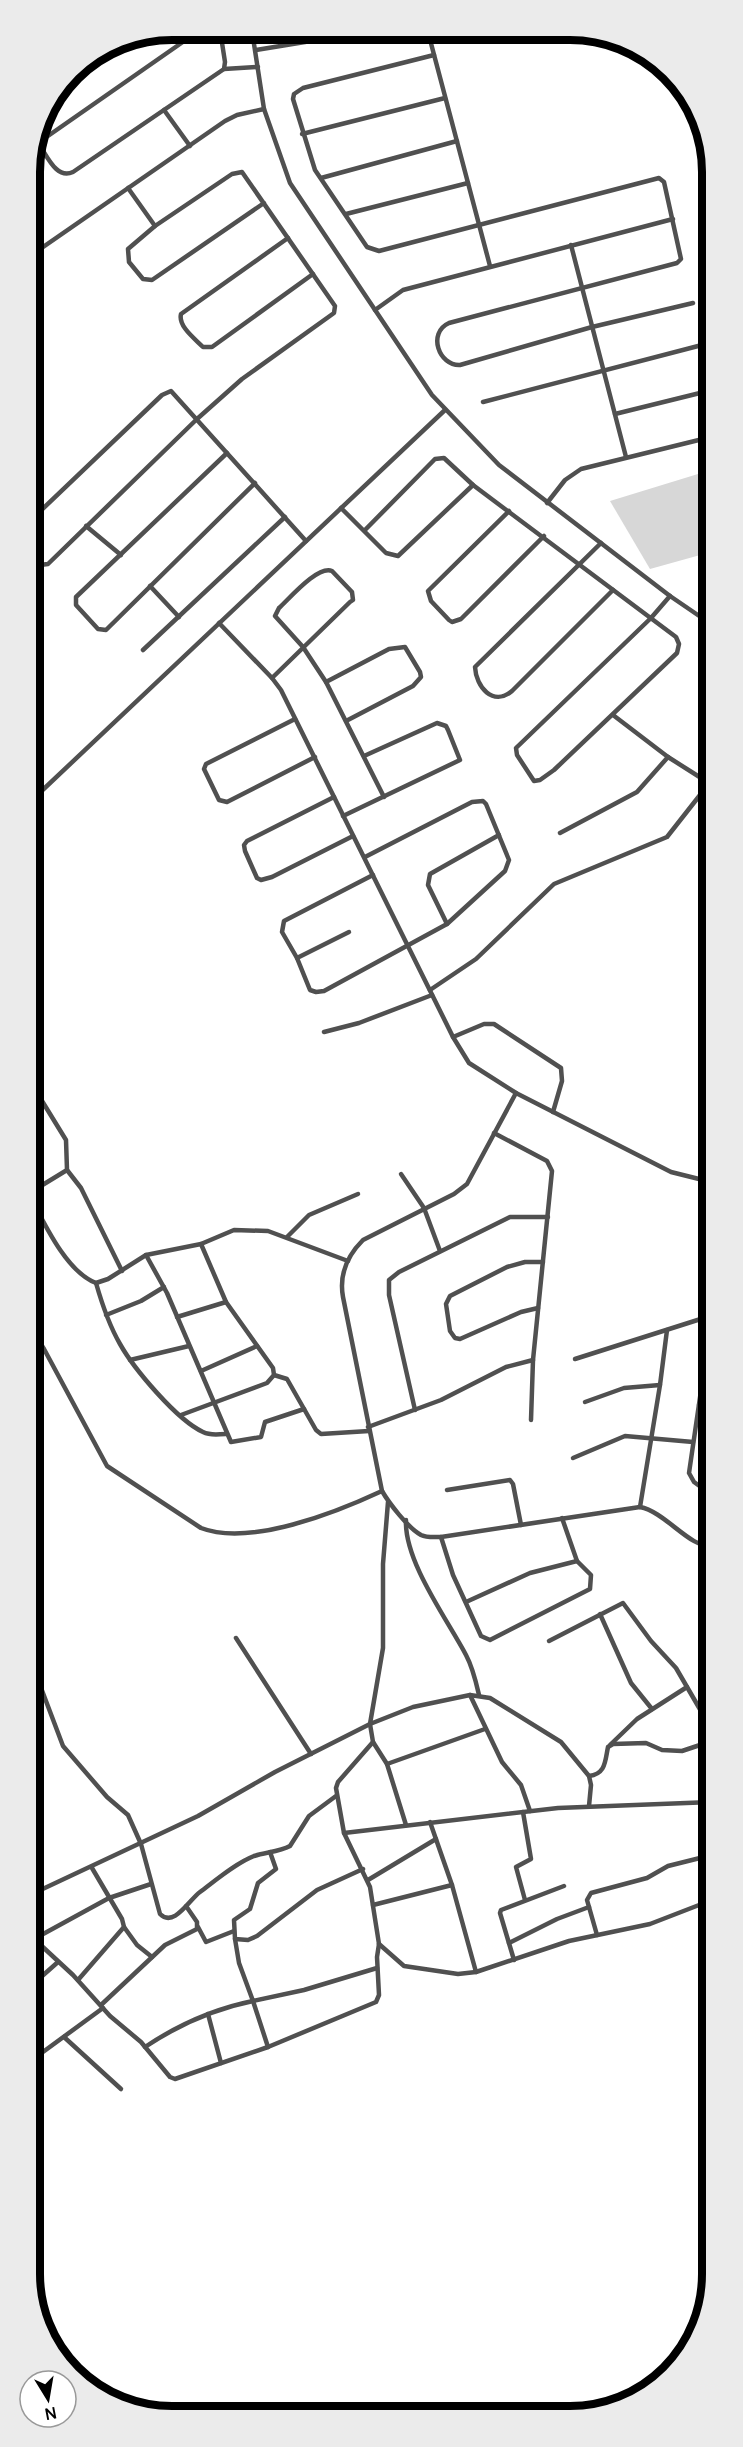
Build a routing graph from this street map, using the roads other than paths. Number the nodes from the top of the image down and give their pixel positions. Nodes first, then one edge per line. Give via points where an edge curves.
1 (430, 40) edge
2 (184, 41) edge
3 (222, 41) edge
4 (254, 41) edge
5 (310, 41) edge
6 (256, 50) junction
7 (434, 55) junction
8 (258, 67) junction
9 (224, 69) junction
10 (445, 98) junction
11 (264, 109) junction
12 (164, 110) junction
13 (302, 134) junction
14 (46, 137) edge
15 (457, 141) junction
16 (190, 146) junction
17 (43, 152) edge
18 (321, 178) junction
19 (468, 183) junction
20 (128, 188) junction
21 (264, 203) junction
22 (346, 214) junction
23 (673, 219) junction
24 (479, 225) junction
25 (155, 226) junction
26 (288, 238) junction
27 (571, 245) junction
28 (41, 248) edge
29 (490, 266) junction
30 (313, 274) junction
31 (582, 287) junction
32 (693, 303) dead end
33 (375, 310) junction
34 (592, 327) junction
35 (702, 345) dead end
36 (604, 370) junction
37 (702, 392) edge
38 (483, 402) dead end
39 (445, 410) junction
40 (615, 414) junction
41 (197, 419) junction
42 (702, 438) edge
43 (226, 453) junction
44 (626, 458) junction
45 (255, 483) junction
46 (473, 485) junction
47 (547, 503) junction
48 (341, 508) junction
49 (41, 511) edge
50 (509, 511) junction
51 (285, 517) junction
52 (86, 525) junction
53 (365, 530) junction
54 (544, 536) junction
55 (306, 541) junction
56 (600, 543) junction
57 (121, 555) junction
58 (41, 564) edge
59 (580, 564) junction
60 (150, 586) junction
61 (613, 590) junction
62 (670, 596) junction
63 (178, 617) junction
64 (651, 618) junction
65 (702, 618) edge
66 (219, 623) junction
67 (303, 647) junction
68 (143, 650) dead end
69 (272, 678) junction
70 (326, 682) junction
71 (613, 714) junction
72 (295, 719) junction
73 (346, 721) junction
74 (364, 756) junction
75 (315, 757) junction
76 (668, 757) junction
77 (702, 777) edge
78 (41, 792) edge
79 (702, 792) edge
80 (334, 797) junction
81 (384, 797) junction
82 (343, 816) junction
83 (560, 833) dead end
84 (499, 835) junction
85 (353, 836) junction
86 (365, 857) junction
87 (373, 875) junction
88 (447, 924) junction
89 (348, 932) dead end
90 (408, 946) junction
91 (297, 958) junction
92 (431, 992) junction
93 (324, 1032) dead end
94 (453, 1037) junction
95 (516, 1093) junction
96 (41, 1099) edge
97 (553, 1112) junction
98 (494, 1133) junction
99 (68, 1170) junction
100 (401, 1174) dead end
101 (702, 1180) edge
102 (41, 1187) edge
103 (358, 1194) dead end
104 (424, 1208) junction
105 (41, 1214) edge
106 (548, 1217) junction
107 (287, 1237) junction
108 (201, 1244) junction
109 (440, 1251) junction
110 (146, 1256) junction
111 (348, 1261) junction
112 (543, 1262) junction
113 (122, 1271) junction
114 (96, 1283) junction
115 (164, 1287) junction
116 (226, 1302) junction
117 (538, 1308) junction
118 (106, 1315) junction
119 (177, 1317) junction
120 (702, 1320) edge
121 (667, 1330) junction
122 (40, 1342) edge
123 (189, 1346) junction
124 (257, 1346) junction
125 (575, 1359) dead end
126 (130, 1360) junction
127 (533, 1360) junction
128 (201, 1371) junction
129 (274, 1375) junction
130 (702, 1384) edge
131 (660, 1385) junction
132 (213, 1401) junction
133 (585, 1402) dead end
134 (699, 1405) junction
135 (702, 1405) edge
136 (304, 1409) junction
137 (415, 1410) junction
138 (181, 1415) junction
139 (531, 1420) dead end
140 (368, 1429) junction
141 (226, 1434) junction
142 (651, 1437) junction
143 (693, 1442) junction
144 (573, 1458) dead end
145 (702, 1487) edge
146 (447, 1490) dead end
147 (382, 1491) junction
148 (388, 1502) junction
149 (640, 1507) junction
150 (562, 1518) junction
151 (406, 1520) junction
152 (521, 1524) junction
153 (441, 1537) junction
154 (702, 1546) edge
155 (577, 1561) junction
156 (466, 1602) junction
157 (600, 1614) junction
158 (237, 1638) dead end
159 (549, 1641) dead end
160 (40, 1686) edge
161 (687, 1687) junction
162 (470, 1695) junction
163 (479, 1695) junction
164 (652, 1709) junction
165 (702, 1713) edge
166 (370, 1724) junction
167 (485, 1729) junction
168 (373, 1742) junction
169 (702, 1744) edge
170 (608, 1747) junction
171 (311, 1754) junction
172 (387, 1764) junction
173 (589, 1776) junction
174 (336, 1796) junction
175 (702, 1802) edge
176 (589, 1806) junction
177 (530, 1811) junction
178 (522, 1812) junction
179 (430, 1822) junction
180 (406, 1824) junction
181 (345, 1833) junction
182 (436, 1839) junction
183 (141, 1844) junction
184 (270, 1852) junction
185 (702, 1858) edge
186 (92, 1868) junction
187 (363, 1869) junction
188 (368, 1880) junction
189 (151, 1884) junction
190 (452, 1885) junction
191 (564, 1886) dead end
192 (40, 1890) edge
193 (109, 1898) junction
194 (525, 1900) junction
195 (702, 1904) edge
196 (373, 1905) junction
197 (186, 1906) junction
198 (589, 1907) junction
199 (124, 1927) junction
200 (198, 1927) junction
201 (234, 1931) junction
202 (40, 1934) edge
203 (597, 1935) junction
204 (235, 1939) junction
205 (509, 1943) junction
206 (379, 1944) junction
207 (40, 1945) edge
208 (152, 1957) junction
209 (514, 1960) junction
210 (58, 1962) junction
211 (377, 1968) junction
212 (476, 1972) junction
213 (40, 1978) edge
214 (78, 1980) junction
215 (253, 2001) junction
216 (102, 2007) junction
217 (208, 2014) junction
218 (64, 2037) junction
219 (145, 2047) junction
220 (268, 2047) junction
221 (40, 2054) edge
222 (221, 2063) junction
223 (121, 2089) dead end

1 - 7 street
2 - 14 street
3 - 9 street
4 - 6 street
5 - 6 street
6 - 8 street
7 - 10 street
7 - 13 street via 296,91 293,99
8 - 9 street
8 - 11 street
9 - 12 street
10 - 13 street
10 - 15 street
11 - 16 street via 230,118
11 - 33 street via 290,183
12 - 16 street
12 - 17 street via 68,174 58,172
13 - 18 street via 312,165
15 - 18 street
15 - 19 street
16 - 20 street
18 - 22 street
19 - 22 street
19 - 24 street
20 - 25 street
20 - 28 street
21 - 25 street via 246,174 239,171
21 - 25 street via 148,281 129,262 127,253
21 - 26 street
22 - 24 street via 367,247 375,251
23 - 24 street via 664,182 655,178
23 - 27 street
23 - 31 street via 680,261
24 - 29 street
26 - 30 street
26 - 30 street via 181,314 182,325 203,347 212,347
27 - 29 street
27 - 31 street
29 - 33 street via 403,290
30 - 41 street via 335,306 332,315 242,379
31 - 34 street
31 - 34 street via 449,323 439,330 436,341 445,361 454,366
32 - 34 street
33 - 39 street
34 - 36 street
35 - 36 street
36 - 38 street
36 - 40 street
37 - 40 street
39 - 47 street via 499,465
39 - 48 street
40 - 44 street
41 - 43 street
41 - 49 street via 175,393 168,391
41 - 52 street
42 - 44 street
43 - 45 street
43 - 57 street
44 - 47 street via 575,472
45 - 51 street
45 - 60 street
46 - 50 street
46 - 53 street via 398,556 386,553
46 - 53 street via 450,461 435,459
47 - 56 street
48 - 53 street
48 - 55 street
50 - 54 street
50 - 54 street via 428,591 431,601 449,620 461,618
51 - 55 street
51 - 63 street
52 - 57 street
52 - 58 street via 45,566
54 - 59 street
55 - 66 street
56 - 59 street
56 - 62 street
57 - 60 street via 76,597 76,605 98,629 106,630
59 - 61 street
59 - 61 street via 475,667 490,696 498,699 513,691
60 - 63 street
61 - 64 street
62 - 64 street
62 - 65 street
63 - 68 street
64 - 71 street via 676,637 679,648
64 - 71 street via 520,742 517,755 534,781 540,780
66 - 69 street
66 - 78 street
67 - 67 street via 352,600 352,592 328,569 319,571 276,612 277,620
67 - 69 street
67 - 70 street
69 - 72 street
70 - 73 street
70 - 73 street via 399,646 405,647 420,672 421,677 413,686
71 - 76 street
72 - 75 street
72 - 75 street via 206,764 205,774 219,800 227,802
73 - 74 street
74 - 81 street
74 - 81 street via 431,724 441,724 448,730 458,763
75 - 80 street
76 - 77 street
76 - 83 street via 637,792
79 - 92 street via 667,837 554,884 476,959
80 - 82 street
80 - 85 street via 247,841 244,851 257,878 272,877
81 - 82 street
82 - 85 street
84 - 86 street via 486,804 472,802
84 - 88 street via 508,867
84 - 88 street via 430,874 429,885
85 - 86 street
86 - 87 street
87 - 90 street
87 - 91 street via 284,921 282,932
88 - 90 street
89 - 91 street
90 - 91 street via 316,992 310,990
90 - 92 street
92 - 93 street via 358,1023
92 - 94 street
94 - 95 street via 469,1063
94 - 97 street via 484,1024 494,1024 561,1068 562,1080
95 - 97 street
95 - 98 street
96 - 99 street via 66,1140
97 - 101 street via 671,1172
98 - 104 street via 467,1184
98 - 106 street via 547,1161 552,1177
99 - 102 street
99 - 113 street
100 - 104 street
103 - 107 street via 309,1215
104 - 109 street
104 - 111 street via 363,1240
105 - 114 street via 54,1240 77,1269
106 - 109 street via 510,1216
106 - 112 street
107 - 108 street via 268,1231 234,1230
107 - 111 street
108 - 110 street
108 - 116 street
109 - 137 street via 399,1272 388,1286
110 - 113 street
110 - 115 street
111 - 140 street via 340,1283
112 - 117 street
112 - 117 street via 507,1267 455,1292 446,1304 450,1331 460,1339
113 - 114 street
114 - 118 street
115 - 118 street
115 - 119 street
116 - 119 street
116 - 124 street
117 - 127 street
118 - 126 street
119 - 123 street
120 - 121 street
121 - 125 street
121 - 131 street
122 - 147 street via 107,1466 201,1528 267,1531 314,1519
123 - 126 street
123 - 128 street
124 - 128 street
124 - 129 street
126 - 138 street via 154,1392
127 - 137 street via 506,1367
127 - 139 street
128 - 132 street
129 - 132 street via 267,1383
129 - 136 street via 287,1379
130 - 134 street
131 - 133 street via 624,1388
131 - 142 street
132 - 138 street
132 - 141 street
134 - 135 street
134 - 143 street
136 - 140 street via 321,1434
136 - 141 street via 265,1422 261,1437 234,1443
137 - 140 street
138 - 141 street via 201,1431
140 - 147 street
142 - 143 street
142 - 144 street via 625,1436
142 - 149 street
143 - 145 street via 691,1479
146 - 152 street via 510,1480
147 - 148 street
148 - 151 street
148 - 166 street via 383,1648
149 - 150 street
149 - 154 street via 666,1518
150 - 152 street
150 - 155 street
151 - 153 street via 422,1535
151 - 163 street via 408,1545 468,1659
152 - 153 street
153 - 156 street
155 - 156 street via 530,1573
155 - 156 street via 591,1575 590,1589 495,1638 481,1636
157 - 159 street
157 - 161 street via 624,1604
157 - 164 street via 631,1683
158 - 171 street
160 - 183 street via 63,1746 128,1815
161 - 164 street
161 - 165 street
162 - 163 street
162 - 166 street via 413,1707
162 - 167 street
163 - 173 street via 549,1733
164 - 170 street
166 - 168 street
166 - 171 street
167 - 172 street
167 - 177 street via 502,1762 521,1785
168 - 172 street
168 - 174 street via 338,1782
169 - 170 street via 682,1751 662,1750 646,1743
170 - 173 street via 604,1767
171 - 183 street
172 - 180 street
173 - 176 street
174 - 181 street
174 - 184 street via 309,1816 290,1846
175 - 176 street
176 - 177 street
177 - 178 street
178 - 179 street
178 - 194 street via 531,1859 516,1867
179 - 180 street
179 - 182 street
180 - 181 street
181 - 187 street
182 - 188 street
182 - 190 street
183 - 186 street
183 - 189 street
184 - 197 street via 248,1859
184 - 201 street via 276,1869 258,1883 254,1904 234,1920
185 - 198 street via 594,1891 588,1896
186 - 192 street
186 - 193 street
187 - 188 street
187 - 204 street via 317,1890 257,1936
188 - 196 street
189 - 193 street
189 - 197 street via 163,1917 173,1917
190 - 196 street
190 - 212 street
191 - 194 street
193 - 199 street
193 - 202 street
194 - 205 street via 500,1913
195 - 203 street via 650,1924
196 - 206 street
197 - 200 street
198 - 203 street
198 - 205 street
199 - 208 street
199 - 214 street
200 - 201 street via 206,1942
200 - 208 street
201 - 204 street
203 - 209 street
204 - 215 street via 237,1957
205 - 209 street
206 - 211 street
206 - 212 street via 404,1966 458,1974
207 - 210 street
208 - 216 street
209 - 212 street
210 - 213 street
210 - 214 street
211 - 215 street
211 - 220 street via 376,2002
214 - 216 street
215 - 217 street
215 - 220 street
216 - 218 street
216 - 219 street
217 - 219 street via 173,2028
217 - 222 street
218 - 221 street
218 - 223 street
219 - 222 street via 175,2079
220 - 222 street

